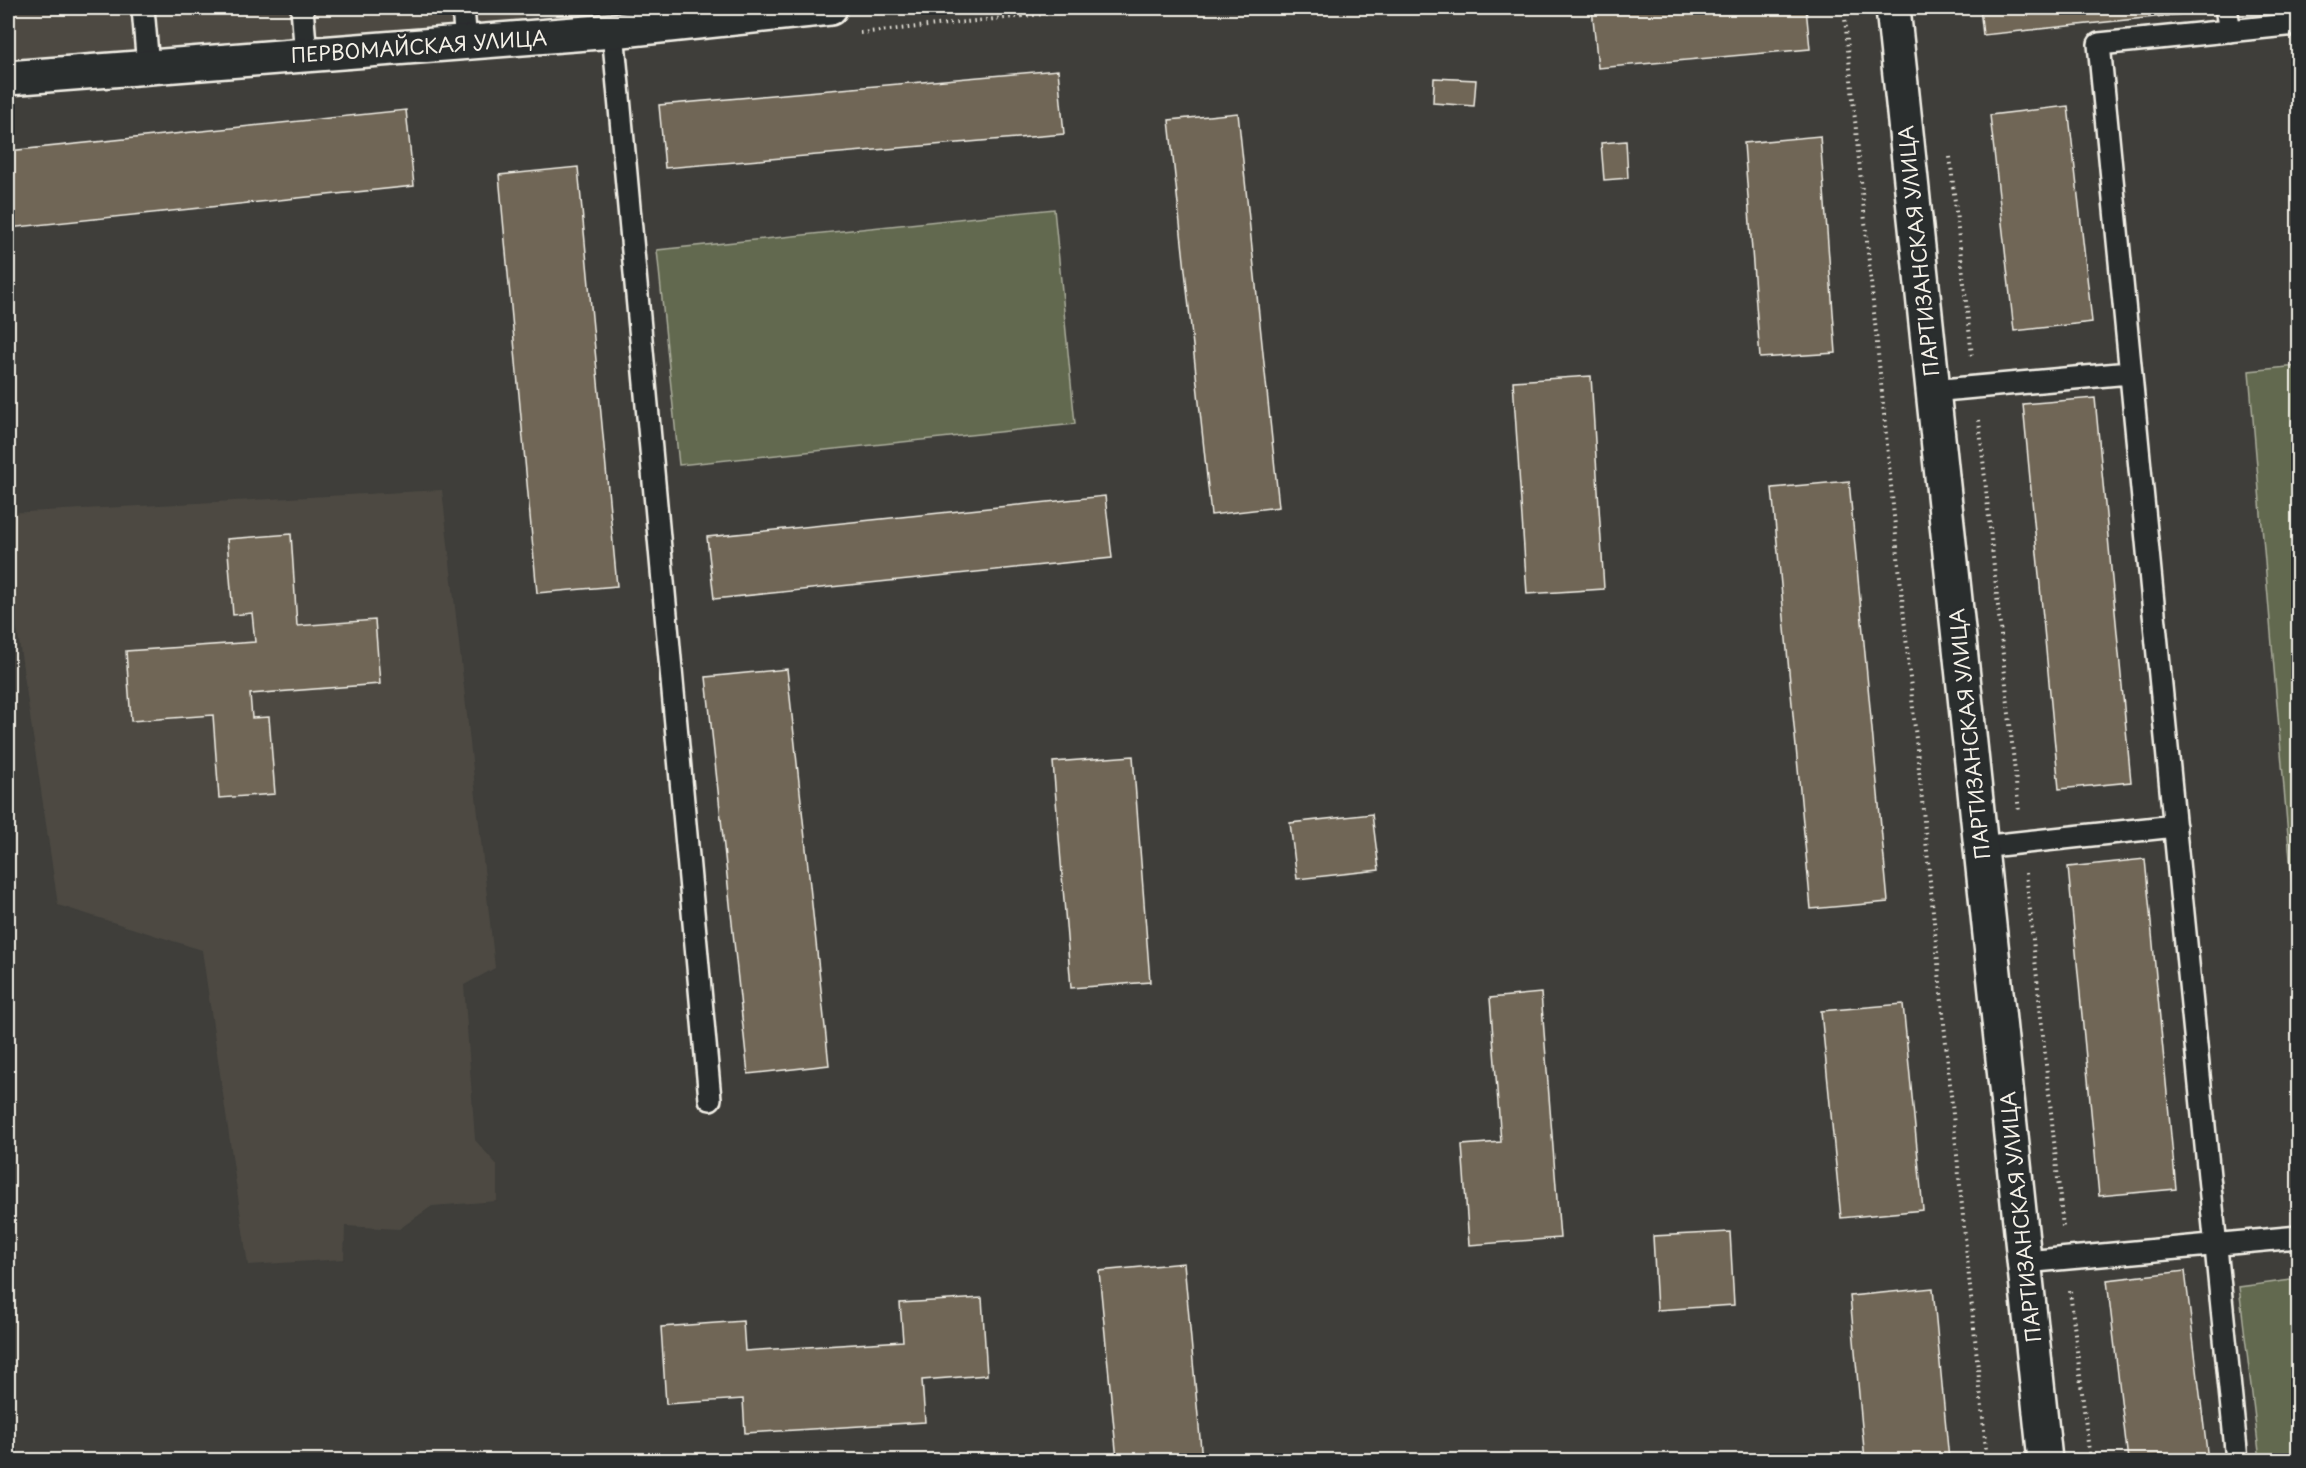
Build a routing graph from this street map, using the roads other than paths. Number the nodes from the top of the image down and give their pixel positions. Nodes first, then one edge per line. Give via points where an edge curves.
1 (143, 8) edge
2 (302, 8) edge
3 (463, 8) edge
4 (830, 8) edge
5 (1893, 8) edge
6 (2226, 8) edge
7 (2298, 24) edge
8 (613, 31) junction
9 (2230, 31) junction
10 (466, 43) junction
11 (306, 55) junction
12 (148, 67) junction
13 (8, 78) edge
14 (2129, 373) junction
15 (1932, 391) junction
16 (2175, 826) junction
17 (1980, 848) junction
18 (710, 1099) dead end
19 (2298, 1238) edge
20 (2216, 1244) junction
21 (2025, 1262) junction
22 (2044, 1461) edge
23 (2237, 1461) edge

1 - 12 lane
2 - 11 lane
3 - 10 lane
4 - 8 street, ПЕРВОМАЙСКАЯ УЛИЦА
5 - 15 street, ПАРТИЗАНСКАЯ УЛИЦА
6 - 9 lane
7 - 9 lane
8 - 10 street, ПЕРВОМАЙСКАЯ УЛИЦА
8 - 18 lane
9 - 14 lane via 2099,44
10 - 11 street, ПЕРВОМАЙСКАЯ УЛИЦА
11 - 12 street, ПЕРВОМАЙСКАЯ УЛИЦА
12 - 13 street, ПЕРВОМАЙСКАЯ УЛИЦА
14 - 15 lane
14 - 16 lane
15 - 17 street, ПАРТИЗАНСКАЯ УЛИЦА
16 - 17 lane
16 - 20 lane
17 - 21 street, ПАРТИЗАНСКАЯ УЛИЦА
19 - 20 lane
20 - 21 lane
20 - 23 lane
21 - 22 street, ПАРТИЗАНСКАЯ УЛИЦА

